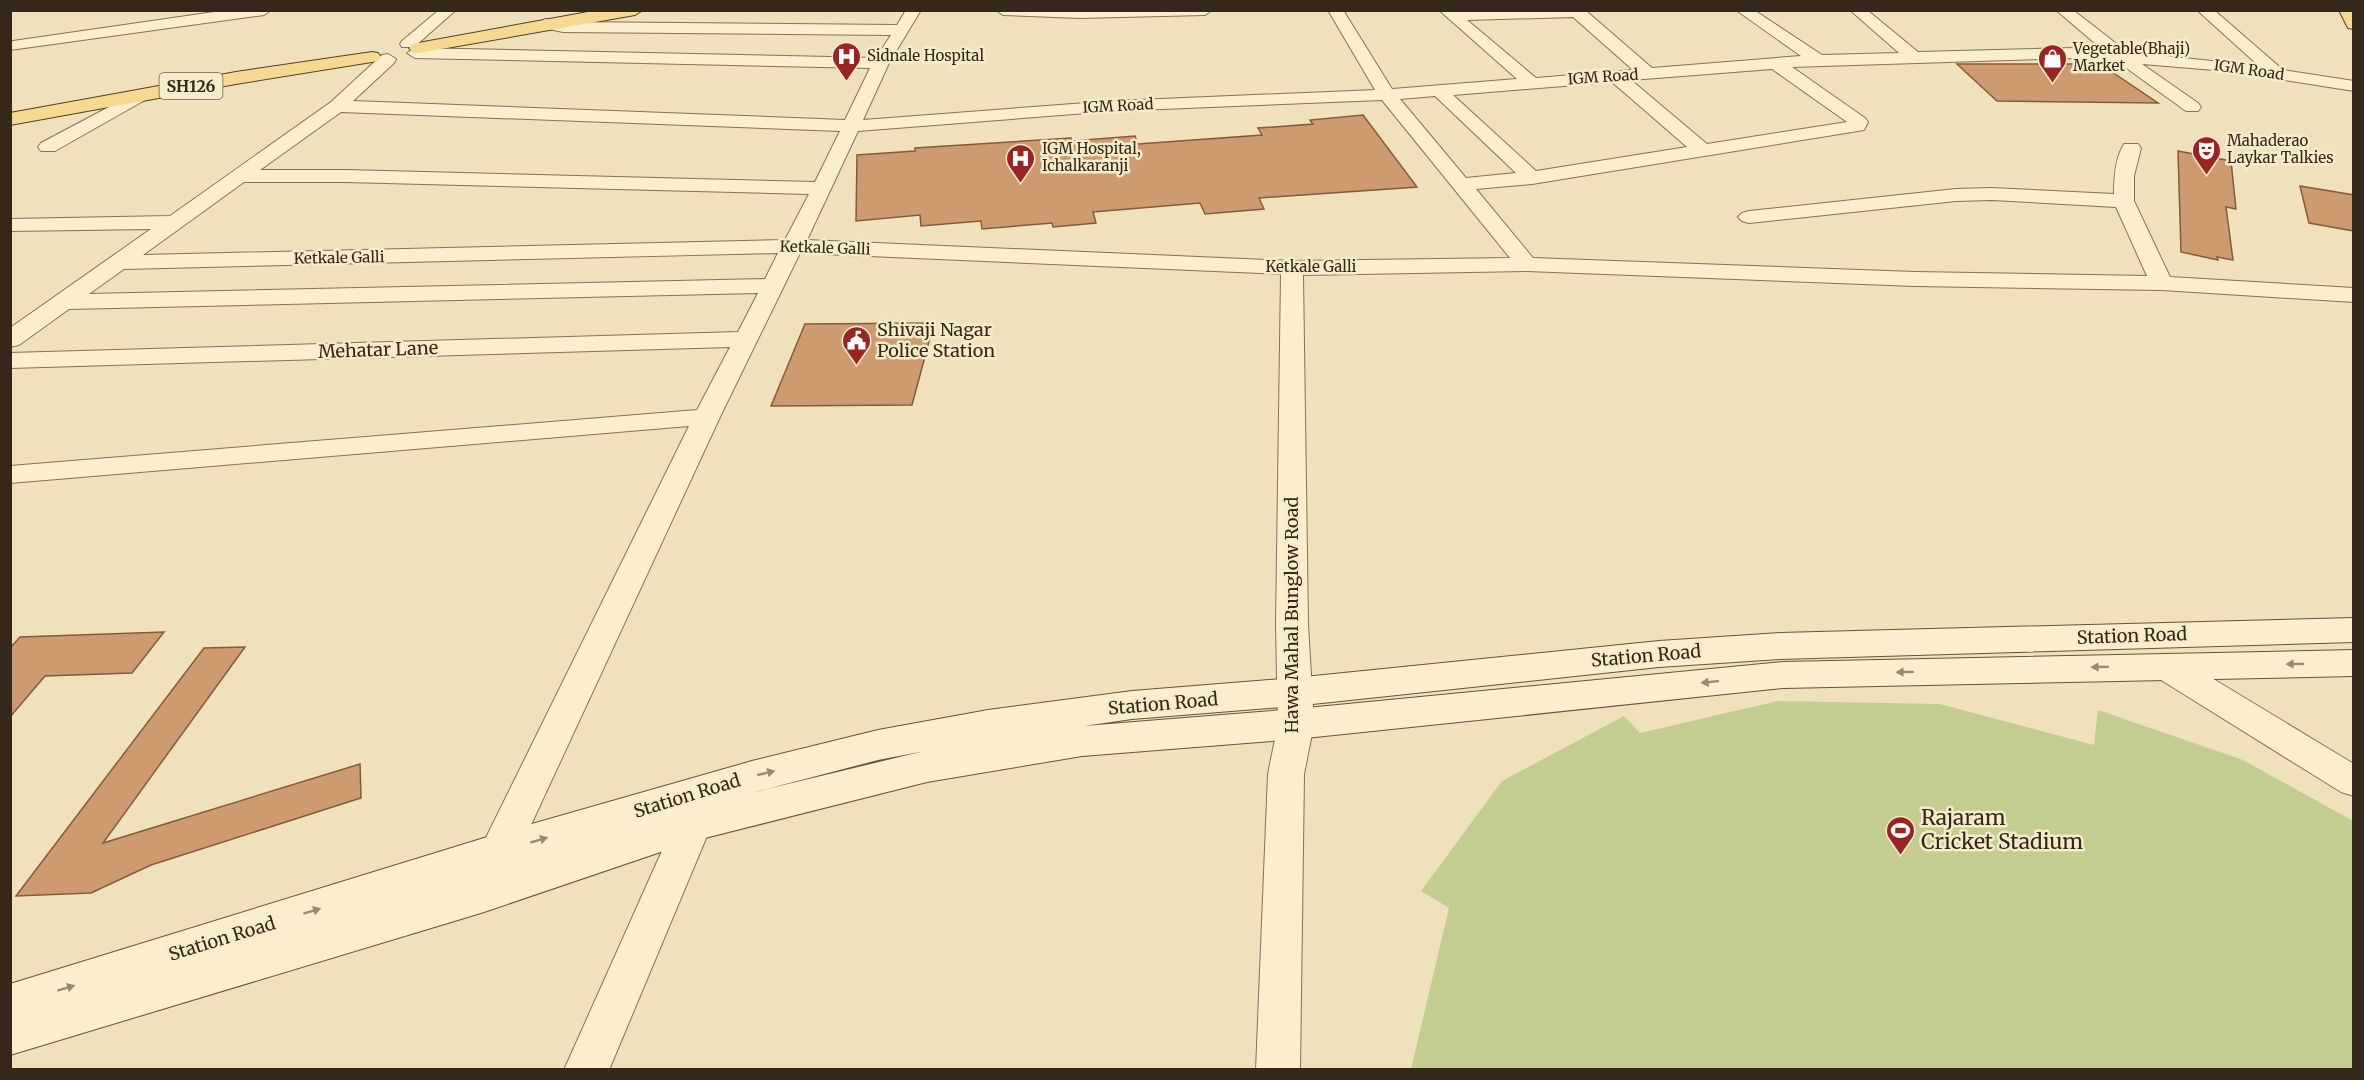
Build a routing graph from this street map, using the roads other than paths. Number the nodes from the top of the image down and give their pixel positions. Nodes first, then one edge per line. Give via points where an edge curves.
1 (264, 10) edge
2 (449, 10) edge
3 (635, 10) edge
4 (1004, 10) edge
5 (1206, 10) edge
6 (1335, 10) edge
7 (1743, 10) edge
8 (1857, 10) edge
9 (2063, 10) edge
10 (2204, 10) edge
11 (2347, 10) edge
12 (1576, 11) edge
13 (1081, 12) edge
14 (1136, 12) edge
15 (1449, 13) edge
16 (101, 17) dead end
17 (909, 20) edge
18 (545, 24) junction
19 (2354, 24) edge
20 (73, 38) junction
21 (13, 46) dead end
22 (414, 49) junction
23 (1914, 57) junction
24 (2122, 57) junction
25 (380, 58) junction
26 (1818, 60) junction
27 (881, 63) junction
28 (1776, 64) junction
29 (1648, 74) junction
30 (2278, 74) junction
31 (1616, 76) junction
32 (1531, 82) junction
33 (2354, 86) edge
34 (1440, 91) junction
35 (1388, 94) junction
36 (139, 96) junction
37 (337, 106) junction
38 (2192, 107) dead end
39 (10, 119) edge
40 (852, 126) junction
41 (48, 147) dead end
42 (2131, 148) dead end
43 (1703, 151) junction
44 (240, 176) junction
45 (1532, 178) junction
46 (1462, 184) junction
47 (822, 188) junction
48 (2124, 201) junction
49 (1749, 217) dead end
50 (177, 222) junction
51 (10, 225) edge
52 (793, 246) junction
53 (123, 262) junction
54 (1527, 264) junction
55 (1292, 268) junction
56 (2162, 283) junction
57 (772, 286) junction
58 (2354, 295) edge
59 (64, 302) junction
60 (746, 339) junction
61 (10, 340) edge
62 (10, 361) edge
63 (707, 417) junction
64 (10, 475) edge
65 (2354, 630) edge
66 (2354, 663) edge
67 (2165, 666) junction
68 (1295, 708) junction
69 (2354, 782) edge
70 (693, 824) junction
71 (496, 852) junction
72 (481, 894) junction
73 (10, 1006) edge
74 (10, 1033) edge
75 (586, 1070) edge
76 (1278, 1070) edge

1 - 20 street
2 - 22 street
3 - 18 main road
4 - 13 street
5 - 14 street
6 - 35 street
7 - 26 street
8 - 23 street
9 - 24 street
10 - 30 street
11 - 19 main road
12 - 15 street
12 - 29 street
13 - 14 street
15 - 32 street
16 - 20 street
17 - 18 street via 563,27
17 - 27 street
18 - 22 main road
20 - 21 street
22 - 25 main road via 384,47 373,52
22 - 27 street
23 - 24 street, IGM Road via 2074,53
23 - 26 street, IGM Road
24 - 30 street, IGM Road
24 - 38 street
25 - 36 main road, SH126
25 - 37 street
26 - 28 street, IGM Road
27 - 40 street
28 - 29 street, IGM Road
28 - 43 street via 1859,122 1857,126
29 - 31 street, IGM Road
30 - 33 street, IGM Road
31 - 32 street, IGM Road
31 - 43 street
32 - 34 street, IGM Road
34 - 35 street, IGM Road
34 - 45 street
35 - 40 street, IGM Road via 1113,106
35 - 46 street
36 - 39 main road, SH126
36 - 41 street
37 - 40 street, IGM Road
37 - 44 street
40 - 47 street
42 - 48 street via 2124,176
43 - 45 street
44 - 47 street
44 - 50 street
45 - 46 street
46 - 54 street
47 - 52 street
48 - 49 street via 1956,195
48 - 56 street
50 - 51 street
50 - 53 street
52 - 53 street, Ketkale Galli
52 - 55 street, Ketkale Galli
52 - 57 street
53 - 59 street
54 - 55 street, Ketkale Galli
54 - 56 street, Ketkale Galli via 1915,279
55 - 68 street, Hawa Mahal Bunglow Road
56 - 58 street, Ketkale Galli
57 - 59 street
57 - 60 street
59 - 61 street
60 - 62 street, Mehatar Lane
60 - 63 street
63 - 64 street
63 - 71 street
65 - 68 main road, Station Road via 1769,647 1659,654 1549,664
66 -> 67 main road, Station Road
67 -> 68 main road, Station Road via 1783,675
67 - 69 street
68 - 70 main road, Station Road via 927,765
71 -> 68 main road, Station Road via 752,777 878,745 988,724 1132,705
68 - 76 street, Hawa Mahal Bunglow Road via 1286,774
70 - 72 main road, Station Road
70 - 75 street
71 - 72 street
73 -> 71 main road, Station Road
72 - 74 main road, Station Road

